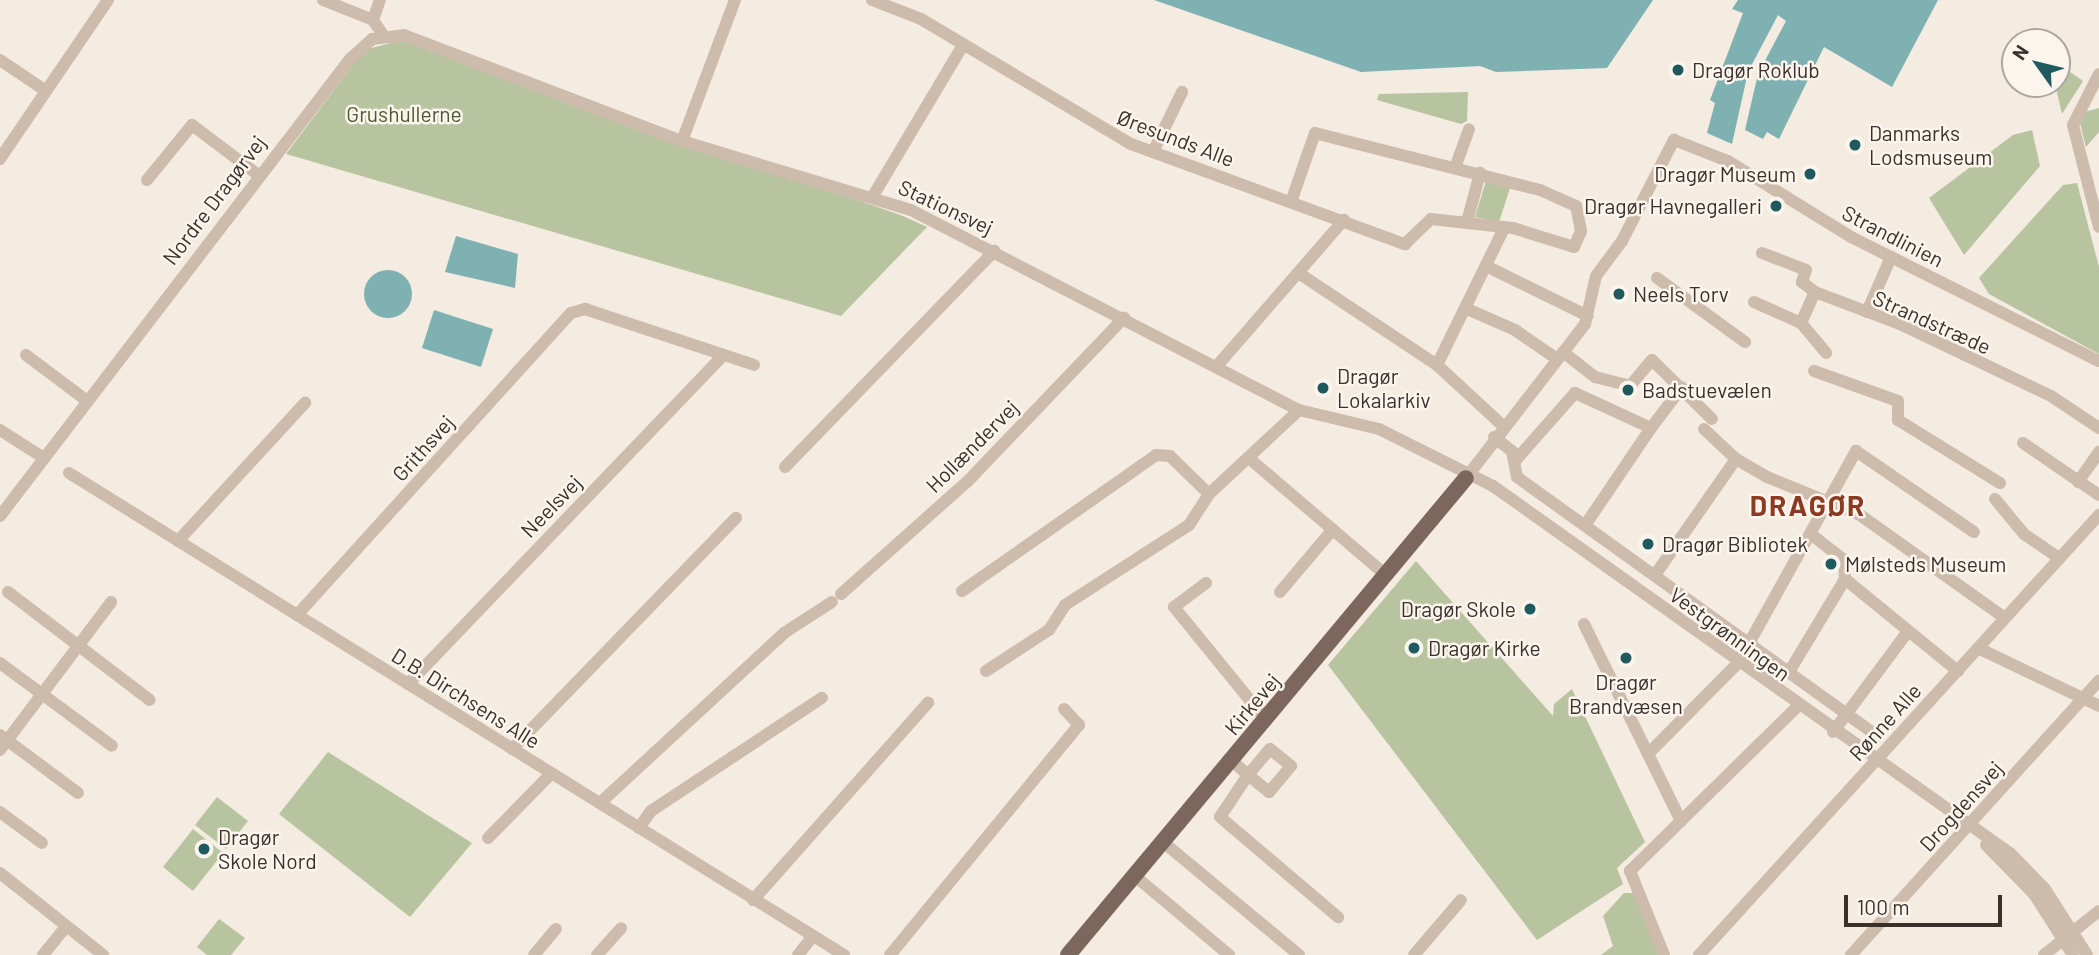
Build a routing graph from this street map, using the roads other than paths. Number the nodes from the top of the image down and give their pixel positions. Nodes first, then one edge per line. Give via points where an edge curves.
1 (108, 0) edge
2 (323, 0) edge
3 (380, 0) edge
4 (735, 0) edge
5 (872, 0) edge
6 (373, 20) junction
7 (383, 35) junction
8 (963, 45) junction
9 (0, 60) edge
10 (2099, 74) edge
11 (46, 91) junction
12 (1182, 92) dead end
13 (1469, 129) dead end
14 (682, 141) junction
15 (1153, 152) junction
16 (0, 159) edge
17 (1455, 166) junction
18 (1480, 173) junction
19 (257, 174) junction
20 (147, 180) dead end
21 (873, 197) junction
22 (1291, 201) junction
23 (1343, 220) junction
24 (1467, 222) junction
25 (2099, 227) edge
26 (1504, 228) junction
27 (994, 251) junction
28 (1762, 253) dead end
29 (1891, 257) junction
30 (1488, 267) junction
31 (1300, 274) junction
32 (1657, 278) dead end
33 (1815, 292) junction
34 (1754, 302) dead end
35 (1468, 309) junction
36 (1867, 312) junction
37 (1588, 316) junction
38 (1124, 318) junction
39 (1801, 323) junction
40 (1745, 342) dead end
41 (1826, 353) dead end
42 (26, 355) dead end
43 (723, 355) junction
44 (1560, 355) junction
45 (2099, 361) edge
46 (754, 365) dead end
47 (1437, 365) junction
48 (1216, 367) junction
49 (1814, 371) dead end
50 (1682, 387) junction
51 (86, 400) junction
52 (305, 403) dead end
53 (1299, 410) junction
54 (1502, 425) junction
55 (1651, 428) junction
56 (2099, 428) edge
57 (0, 430) edge
58 (1494, 437) junction
59 (2023, 443) dead end
60 (2099, 452) edge
61 (44, 458) junction
62 (1250, 459) junction
63 (1736, 459) junction
64 (1515, 461) junction
65 (785, 467) dead end
66 (69, 473) dead end
67 (1466, 478) junction
68 (2078, 482) junction
69 (2000, 483) dead end
70 (1209, 494) junction
71 (2099, 495) edge
72 (1995, 499) dead end
73 (1829, 502) junction
74 (2099, 515) edge
75 (0, 516) edge
76 (736, 518) dead end
77 (1586, 524) junction
78 (1333, 529) junction
79 (1974, 532) dead end
80 (1812, 536) junction
81 (177, 541) junction
82 (2059, 558) junction
83 (1655, 575) junction
84 (1387, 576) junction
85 (1845, 579) junction
86 (1206, 583) dead end
87 (962, 591) dead end
88 (8, 592) dead end
89 (1280, 592) dead end
90 (111, 602) dead end
91 (297, 615) junction
92 (2005, 618) junction
93 (1584, 624) dead end
94 (1906, 634) junction
95 (1750, 644) junction
96 (77, 647) junction
97 (1978, 648) junction
98 (0, 663) edge
99 (1738, 663) junction
100 (986, 671) dead end
101 (1788, 671) junction
102 (1958, 671) junction
103 (2099, 681) edge
104 (408, 684) junction
105 (42, 694) junction
106 (822, 698) dead end
107 (2083, 699) junction
108 (150, 700) dead end
109 (928, 703) dead end
110 (2099, 706) edge
111 (1797, 707) junction
112 (1064, 709) dead end
113 (1847, 714) junction
114 (1266, 720) junction
115 (1833, 732) junction
116 (1878, 736) dead end
117 (2, 742) edge
118 (112, 746) dead end
119 (512, 750) junction
120 (1648, 754) junction
121 (1232, 761) junction
122 (1874, 762) junction
123 (551, 774) junction
124 (78, 793) dead end
125 (600, 803) junction
126 (0, 812) edge
127 (1681, 821) junction
128 (1968, 827) junction
129 (639, 828) junction
130 (488, 838) dead end
131 (1163, 842) junction
132 (42, 843) dead end
133 (0, 873) edge
134 (1135, 876) junction
135 (753, 900) junction
136 (1461, 900) dead end
137 (2099, 911) edge
138 (1338, 917) dead end
139 (66, 927) junction
140 (621, 928) dead end
141 (556, 929) dead end
142 (2067, 931) junction
143 (813, 936) junction
144 (43, 955) edge
145 (103, 955) edge
146 (534, 955) edge
147 (597, 955) edge
148 (797, 955) edge
149 (844, 955) edge
150 (890, 955) edge
151 (1068, 955) edge
152 (1229, 955) edge
153 (1299, 955) edge
154 (1414, 955) edge
155 (1664, 955) edge
156 (1699, 955) edge
157 (1851, 955) edge
158 (2044, 955) edge
159 (2073, 955) edge
160 (2087, 955) edge

1 - 11 street
2 - 6 street
3 - 6 street
4 - 14 street
5 - 8 street, Øresunds Alle
6 - 7 street
7 - 14 street, Stationsvej via 412,37
7 - 19 street, Nordre Dragørvej via 356,52
8 - 15 street, Øresunds Alle via 1095,126
8 - 21 street
9 - 11 street
10 - 25 street via 2073,125
11 - 16 street
12 - 15 street
13 - 17 street
14 - 21 street, Stationsvej
15 - 22 street, Øresunds Alle
17 - 18 street
17 - 22 street via 1315,133
18 - 24 street
18 - 26 street via 1541,190 1579,211 1579,240 1574,247
19 - 20 street via 192,125
19 - 51 street, Nordre Dragørvej
21 - 27 street, Stationsvej
22 - 23 street, Øresunds Alle
23 - 24 street, Øresunds Alle via 1405,244 1431,219
23 - 31 street
24 - 26 street
26 - 30 street
27 - 38 street, Stationsvej
27 - 65 street
28 - 33 street via 1806,270 1802,282
29 - 36 street
29 - 37 street, Strandlinien via 1728,161 1674,140 1595,276
29 - 45 street, Strandlinien
30 - 35 street
30 - 37 street
31 - 47 street
31 - 48 street
32 - 40 street
33 - 36 street, Strandstræde
33 - 39 street
34 - 39 street
35 - 44 street
35 - 47 street
36 - 56 street, Strandstræde via 2051,396
37 - 44 street
38 - 48 street, Stationsvej
38 - 125 street, Hollændervej via 968,481 837,598 784,633
39 - 41 street
42 - 51 street
43 - 46 street
43 - 91 street, Grithsvej via 578,310
43 - 104 street, Neelsvej
44 - 50 street via 1595,377 1630,386 1652,360
44 - 54 street
47 - 54 street
48 - 53 street, Stationsvej
49 - 69 street via 1898,401 1898,420
50 - 55 street
50 - 63 street
51 - 61 street, Nordre Dragørvej
52 - 81 street
53 - 62 street
53 - 67 street, Stationsvej via 1379,429
54 - 58 street
55 - 64 street via 1604,404 1571,395
55 - 77 street
57 - 61 street
58 - 64 street, Vestgrønningen
58 - 67 street
59 - 68 street
60 - 68 street
61 - 75 street, Nordre Dragørvej
62 - 70 street
62 - 78 street
63 - 73 street
63 - 83 street
64 - 77 street, Vestgrønningen via 1517,477
66 - 81 street, D.B. Dirchsens Alle
67 - 84 main road, Kirkevej
67 - 99 street, Vestgrønningen via 1493,486
68 - 71 street
70 - 87 street via 1170,456 1156,455
70 - 100 street via 1189,525 1065,605 1049,629
72 - 82 street via 2024,534
73 - 79 street via 1856,451
73 - 80 street
73 - 92 street via 1901,541
74 - 82 street, Rønne Alle
76 - 119 street
77 - 83 street, Vestgrønningen
78 - 84 street
78 - 89 street
80 - 85 street via 1844,560
80 - 95 street
81 - 91 street, D.B. Dirchsens Alle
82 - 92 street, Rønne Alle
83 - 95 street, Vestgrønningen
84 - 114 main road, Kirkevej
85 - 94 street
85 - 101 street
86 - 114 street via 1174,607
88 - 96 street
90 - 96 street
91 - 104 street, D.B. Dirchsens Alle
92 - 97 street, Rønne Alle
93 - 120 street
94 - 102 street
94 - 113 street
95 - 99 street
95 - 101 street, Vestgrønningen
96 - 105 street
96 - 108 street
97 - 102 street, Rønne Alle
97 - 107 street
98 - 105 street
99 - 111 street, Vestgrønningen
99 - 120 street
101 - 113 street, Vestgrønningen
102 - 122 street, Rønne Alle
103 - 107 street, Drogdensvej
104 - 119 street, D.B. Dirchsens Alle
105 - 117 street
105 - 118 street
106 - 129 street via 651,811
107 - 110 street
107 - 128 street, Drogdensvej
109 - 135 street
111 - 115 street, Vestgrønningen
111 - 127 street
112 - 150 street via 1079,725
113 - 115 street
113 - 116 street, Vestgrønningen
114 - 121 main road, Kirkevej
115 - 122 street, Vestgrønningen
117 - 124 street
119 - 123 street, D.B. Dirchsens Alle
120 - 127 street
121 - 131 main road, Kirkevej
121 - 138 street via 1248,775 1220,817
122 - 128 street, Vestgrønningen
122 - 156 street, Rønne Alle
123 - 125 street, D.B. Dirchsens Alle
123 - 130 street
125 - 129 street, D.B. Dirchsens Alle
126 - 132 street
127 - 155 street via 1630,871
128 - 142 street, Vestgrønningen
128 - 157 street, Drogdensvej
129 - 135 street, D.B. Dirchsens Alle
131 - 134 main road, Kirkevej
131 - 153 street
133 - 139 street
134 - 151 main road, Kirkevej
134 - 152 street
135 - 143 street, D.B. Dirchsens Alle
136 - 154 street
137 - 142 street
139 - 144 street
139 - 145 street
140 - 147 street
141 - 146 street
142 - 158 street
142 - 159 street
142 - 160 street
143 - 148 street
143 - 149 street, D.B. Dirchsens Alle

